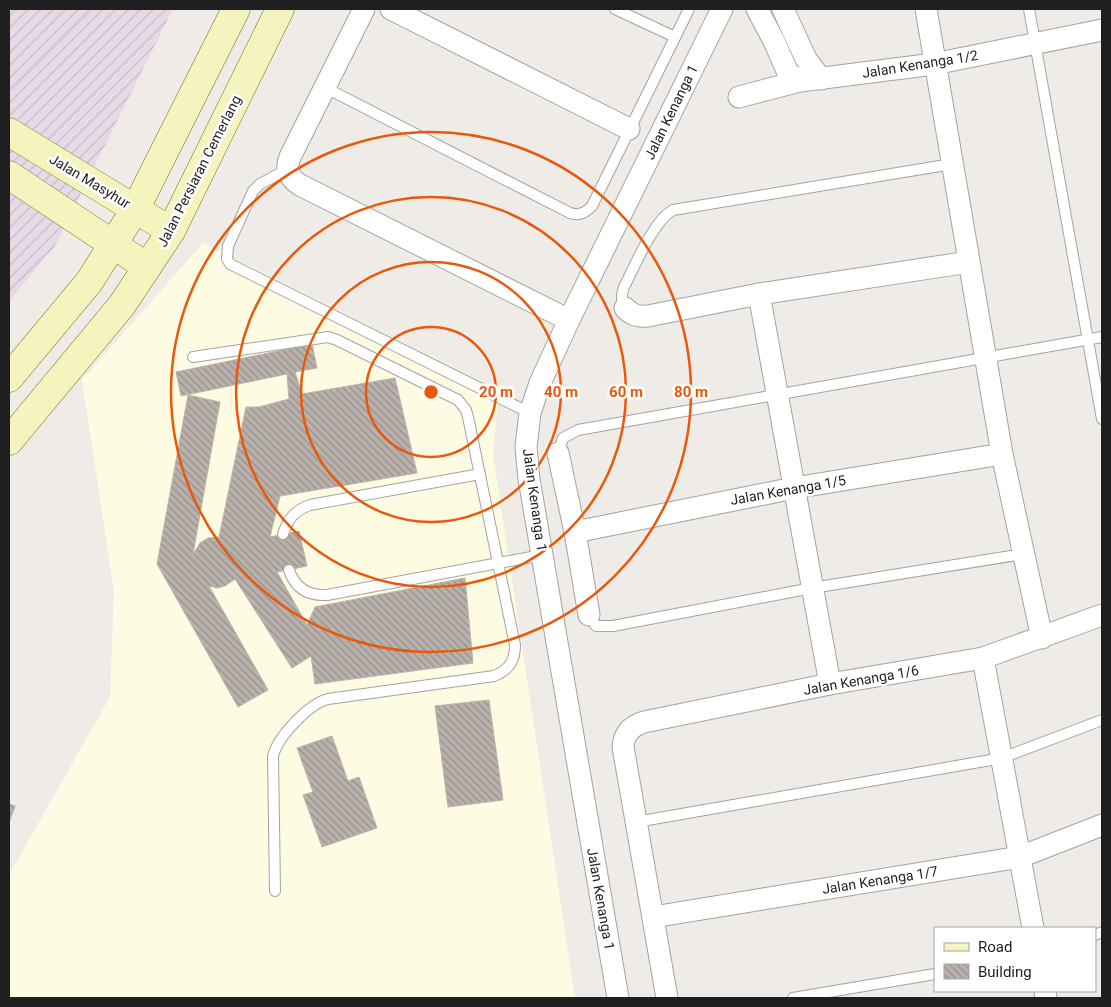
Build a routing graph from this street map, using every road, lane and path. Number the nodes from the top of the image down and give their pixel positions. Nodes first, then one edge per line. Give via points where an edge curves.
1 (236, 9) edge
2 (280, 9) edge
3 (364, 9) edge
4 (392, 9) edge
5 (615, 9) edge
6 (689, 9) edge
7 (722, 9) edge
8 (757, 9) edge
9 (783, 9) edge
10 (926, 9) edge
11 (1029, 9) edge
12 (1102, 30) edge
13 (675, 37) junction
14 (1035, 43) junction
15 (934, 64) junction
16 (811, 80) junction
17 (324, 87) junction
18 (739, 97) dead end
19 (629, 129) junction
20 (9, 132) edge
21 (952, 164) junction
22 (288, 169) junction
23 (9, 175) edge
24 (136, 208) junction
25 (171, 231) junction
26 (113, 244) junction
27 (969, 262) junction
28 (147, 268) junction
29 (760, 294) junction
30 (625, 308) joint
31 (569, 320) junction
32 (1102, 337) edge
33 (1088, 339) junction
34 (193, 357) dead end
35 (986, 359) junction
36 (9, 378) edge
37 (777, 393) junction
38 (530, 414) junction
39 (1102, 419) edge
40 (9, 441) edge
41 (558, 453) joint
42 (1002, 454) junction
43 (480, 474) junction
44 (794, 488) junction
45 (575, 532) junction
46 (283, 534) dead end
47 (1023, 554) junction
48 (542, 555) junction
49 (499, 563) junction
50 (289, 570) dead end
51 (812, 588) junction
52 (589, 615) joint
53 (1102, 615) edge
54 (1042, 638) junction
55 (983, 658) junction
56 (830, 684) junction
57 (1102, 720) edge
58 (1002, 758) junction
59 (636, 822) junction
60 (1102, 825) edge
61 (1020, 856) junction
62 (275, 891) dead end
63 (653, 917) junction
64 (1033, 927) edge
65 (934, 974) edge
66 (618, 998) edge
67 (667, 998) edge
68 (793, 998) edge

1 - 24 main road
2 - 25 main road, Jalan Persiaran Cemerlang
3 - 17 street
4 - 19 street
5 - 13 lane
6 - 13 lane
7 - 31 street, Jalan Kenanga 1
8 - 16 street via 788,73
9 - 16 street via 806,59
10 - 15 street
11 - 14 lane
12 - 14 street, Jalan Kenanga 1/2
13 - 19 lane
14 - 15 street, Jalan Kenanga 1/2
14 - 33 lane
15 - 16 street, Jalan Kenanga 1/2
15 - 21 street
16 - 18 street, Jalan Kenanga 1/2
17 - 19 lane via 576,215 592,206
17 - 22 street via 290,157
20 - 24 main road, Jalan Masyhur
21 - 27 street
21 - 30 lane via 673,210 657,224 624,287 622,302
22 - 31 street via 300,185
22 - 38 lane via 253,191 228,246 230,264
23 - 26 main road
24 - 25 main road, Jalan Masyhur
24 - 26 main road
25 - 28 main road, Jalan Persiaran Cemerlang
26 - 28 main road
26 - 36 main road via 89,282
27 - 29 street
27 - 35 street
28 - 40 main road, Jalan Persiaran Cemerlang via 122,305
29 - 30 street via 648,316 638,317
29 - 37 street
31 - 38 street, Jalan Kenanga 1 via 540,383
32 - 33 lane
33 - 35 lane
33 - 39 lane
34 - 43 lane via 323,336 337,340 458,400 466,410
35 - 37 lane
35 - 42 street
37 - 41 lane via 578,430 563,438
37 - 44 street
38 - 48 street, Jalan Kenanga 1 via 526,447
41 - 45 street
42 - 44 street, Jalan Kenanga 1/5
42 - 47 street
43 - 46 lane via 310,505 292,515
43 - 49 lane
44 - 45 street, Jalan Kenanga 1/5
44 - 51 street
45 - 52 street
47 - 51 lane
47 - 54 street
48 - 49 lane
48 - 66 street, Jalan Kenanga 1
49 - 50 lane via 322,595 299,587
49 - 62 lane via 515,645 515,656 504,672 323,700 277,744 272,762
51 - 52 lane via 613,626 596,626
51 - 56 street
53 - 54 street, Jalan Kenanga 1/6
54 - 55 street, Jalan Kenanga 1/6
55 - 56 street, Jalan Kenanga 1/6
55 - 58 street
56 - 59 street, Jalan Kenanga 1/6 via 632,727 624,742
57 - 58 lane
58 - 59 lane
58 - 61 street
59 - 63 street
60 - 61 street, Jalan Kenanga 1/7
61 - 63 street, Jalan Kenanga 1/7
61 - 64 street
63 - 67 street
65 - 68 lane

